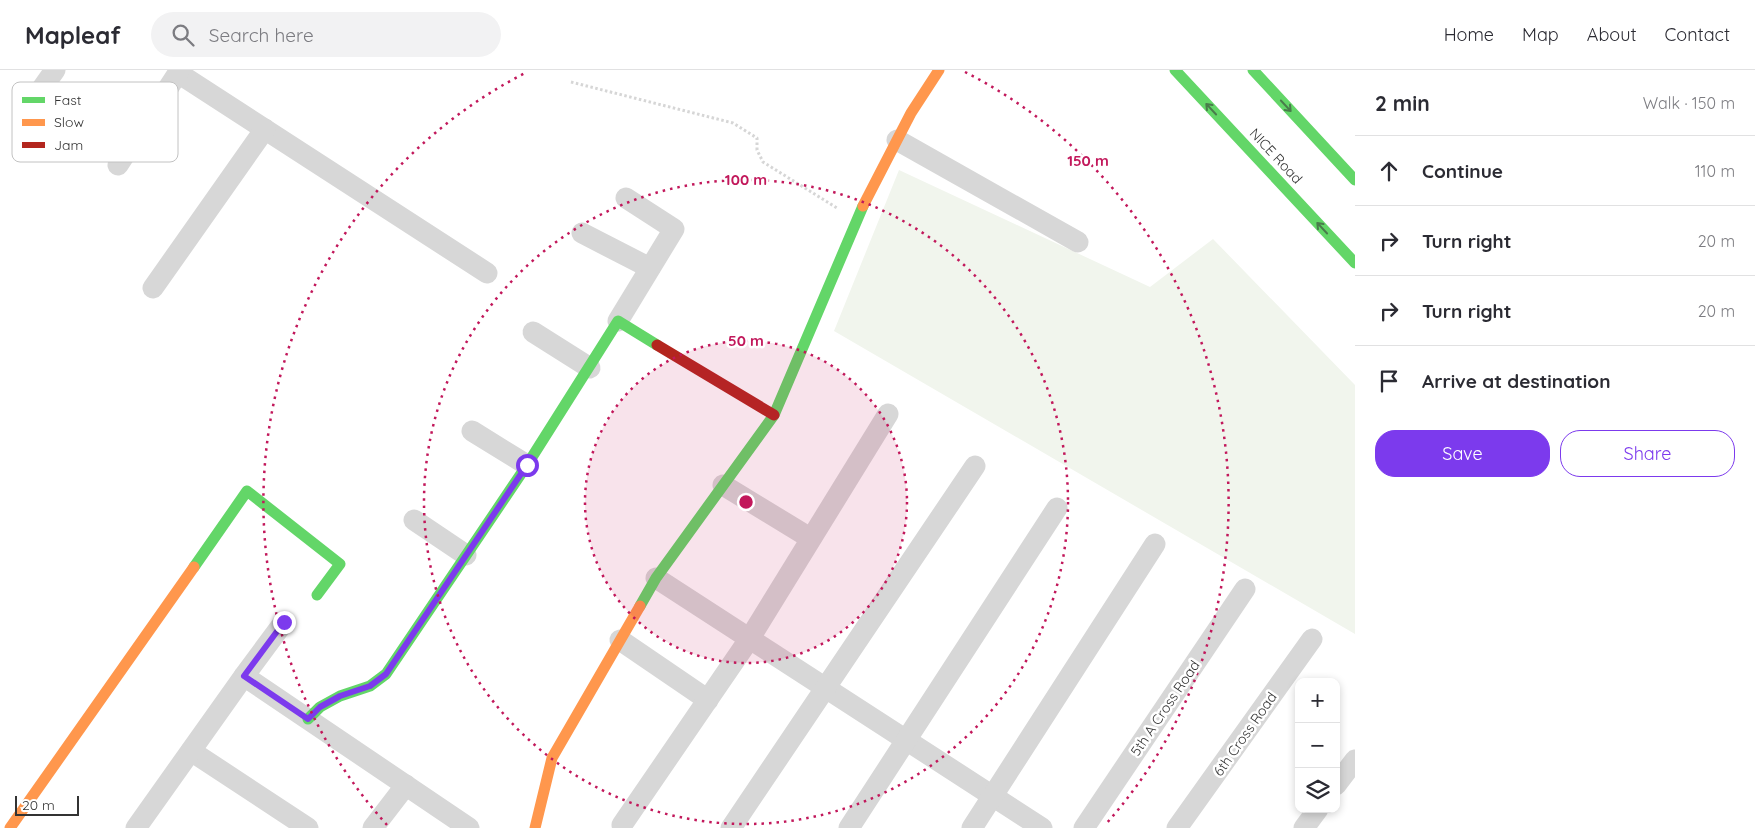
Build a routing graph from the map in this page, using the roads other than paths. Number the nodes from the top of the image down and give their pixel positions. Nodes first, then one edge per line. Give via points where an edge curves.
1 (55, 70) edge
2 (939, 70) edge
3 (1175, 70) edge
4 (1253, 70) edge
5 (179, 71) edge
6 (46, 82) edge
7 (172, 82) edge
8 (265, 129) junction
9 (897, 140) junction
10 (120, 162) edge
11 (118, 165) dead end
12 (1355, 180) edge
13 (626, 198) dead end
14 (582, 232) dead end
15 (1078, 242) dead end
16 (1355, 263) edge
17 (650, 268) junction
18 (486, 273) dead end
19 (153, 288) dead end
20 (618, 321) junction
21 (533, 332) dead end
22 (590, 368) junction
23 (888, 414) dead end
24 (774, 415) junction
25 (472, 431) dead end
26 (527, 465) junction
27 (975, 466) dead end
28 (724, 485) junction
29 (1057, 508) dead end
30 (414, 520) dead end
31 (810, 538) junction
32 (1155, 544) dead end
33 (466, 555) junction
34 (656, 578) junction
35 (1245, 589) dead end
36 (317, 595) dead end
37 (284, 622) dead end
38 (750, 638) junction
39 (1312, 639) dead end
40 (620, 640) junction
41 (244, 676) junction
42 (826, 689) junction
43 (708, 700) junction
44 (308, 719) junction
45 (906, 739) junction
46 (191, 751) junction
47 (1355, 760) edge
48 (1340, 780) edge
49 (406, 785) junction
50 (993, 796) junction
51 (1315, 813) edge
52 (622, 824) dead end
53 (10, 828) edge
54 (136, 828) edge
55 (308, 828) edge
56 (373, 828) edge
57 (468, 828) edge
58 (535, 828) edge
59 (730, 828) edge
60 (849, 828) edge
61 (972, 828) edge
62 (1042, 828) edge
63 (1084, 828) edge
64 (1177, 828) edge
65 (1304, 828) edge

1 - 6 street
2 - 9 main road
16 -> 3 main road, NICE Road
4 -> 12 main road
5 - 7 street
5 - 8 street
8 - 18 street
8 - 19 street
9 - 15 street
9 - 24 main road via 857,219
10 - 11 street
13 - 17 street via 674,229
14 - 17 street
17 - 20 street
20 - 22 main road
20 - 24 main road
21 - 22 street
22 - 26 main road
23 - 31 street
24 - 28 main road
25 - 26 street
26 - 33 main road
27 - 42 street
28 - 31 street
28 - 34 main road
29 - 45 street
30 - 33 street
31 - 38 street
32 - 50 street
33 - 44 main road via 386,674 370,686 320,707
34 - 38 street
34 - 40 main road
35 - 63 street, 5th A Cross Road
36 - 53 main road via 340,564 247,492
37 - 41 street
38 - 42 street
38 - 43 street
39 - 64 street, 6th Cross Road
40 - 43 street
40 - 58 main road via 552,758
41 - 44 street
41 - 46 street
42 - 45 street
42 - 59 street
43 - 52 street
44 - 49 street
45 - 50 street
45 - 60 street
46 - 54 street
46 - 55 street
47 - 48 street
49 - 56 street
49 - 57 street
50 - 61 street
50 - 62 street
51 - 65 street

